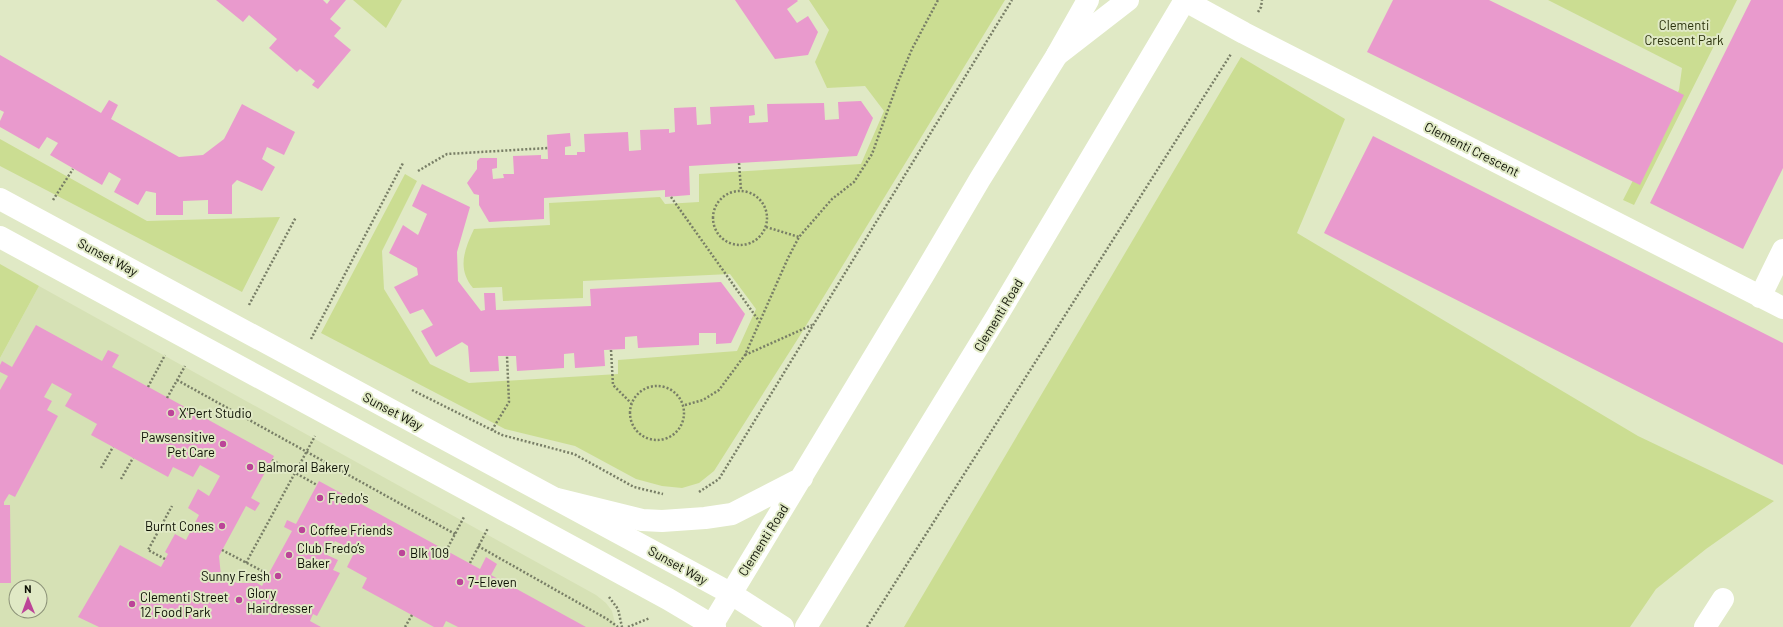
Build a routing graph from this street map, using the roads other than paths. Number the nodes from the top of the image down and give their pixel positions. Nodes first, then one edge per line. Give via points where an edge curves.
1 (1088, 0) edge
2 (1128, 0) edge
3 (1185, 0) edge
4 (1057, 55) junction
5 (0, 199) edge
6 (0, 237) edge
7 (1783, 250) edge
8 (1760, 297) junction
9 (1783, 308) edge
10 (802, 478) junction
11 (557, 499) junction
12 (730, 593) junction
13 (1723, 600) dead end
14 (713, 626) edge
15 (783, 627) edge
16 (806, 627) edge
17 (1705, 627) edge

1 - 4 street, Clementi Road
2 - 4 street
3 - 8 street, Clementi Crescent via 1244,33
3 - 16 street, Clementi Road via 997,316
4 - 10 street, Clementi Road
5 - 11 street, Sunset Way
6 - 14 street via 527,522
7 - 8 street
8 - 9 street, Clementi Crescent
10 - 11 street via 732,514 705,518 642,520
10 - 12 street, Clementi Road
11 - 12 street, Sunset Way
12 - 14 street, Clementi Road
12 - 15 street, Sunset Way
13 - 17 street

